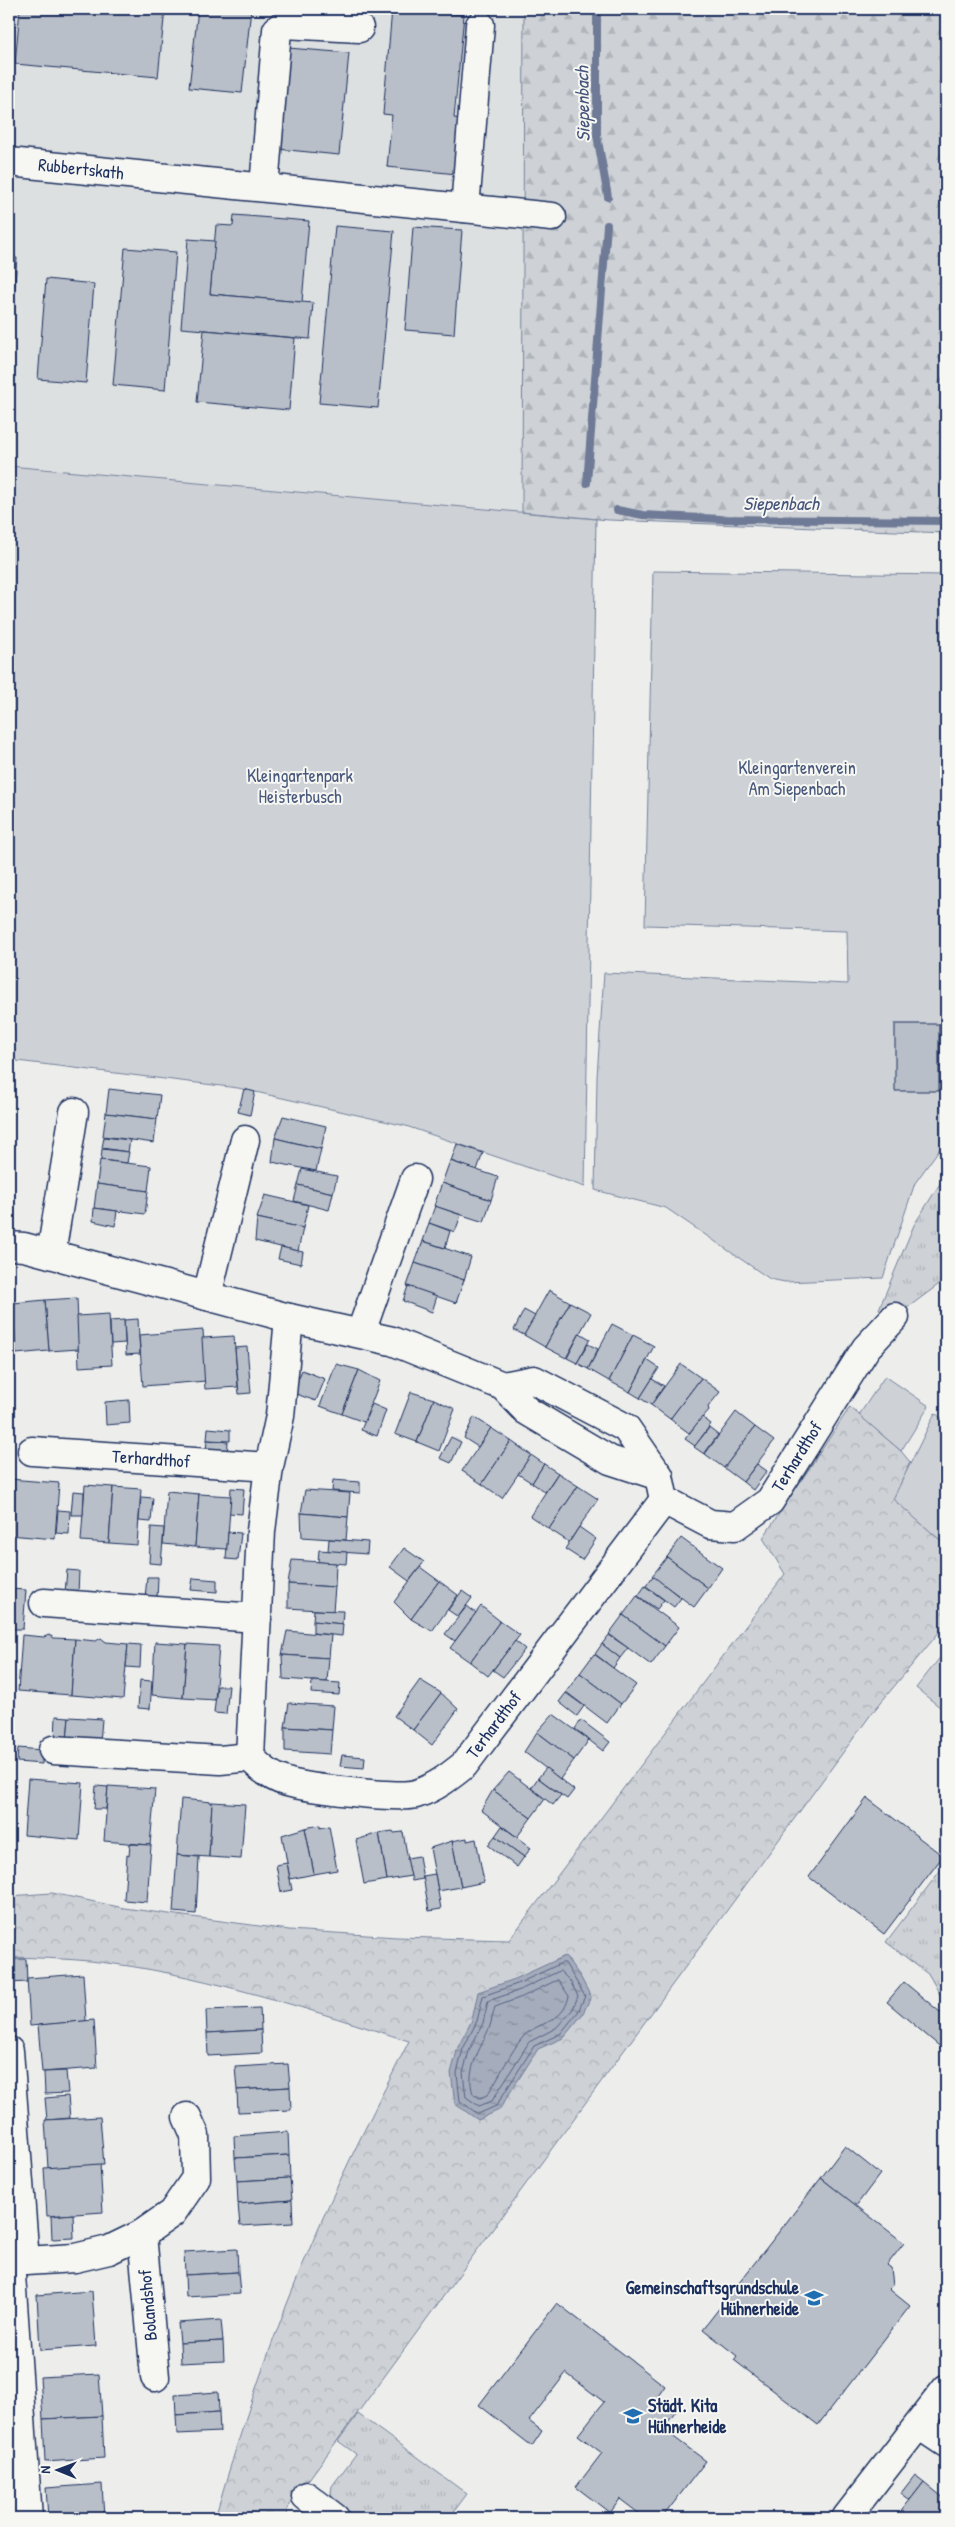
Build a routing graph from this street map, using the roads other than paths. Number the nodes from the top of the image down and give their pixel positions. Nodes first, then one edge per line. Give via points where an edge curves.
1 (480, 25) dead end
2 (359, 28) dead end
3 (9, 162) edge
4 (264, 187) junction
5 (465, 208) junction
6 (552, 217) dead end
7 (74, 1112) dead end
8 (245, 1140) dead end
9 (415, 1179) dead end
10 (9, 1246) edge
11 (51, 1254) junction
12 (207, 1296) junction
13 (895, 1317) dead end
14 (289, 1318) junction
15 (361, 1332) junction
16 (32, 1451) dead end
17 (269, 1467) junction
18 (661, 1488) junction
19 (44, 1603) dead end
20 (257, 1618) junction
21 (53, 1750) dead end
22 (250, 1757) junction
23 (9, 2051) edge
24 (187, 2117) dead end
25 (142, 2234) junction
26 (15, 2261) edge
27 (155, 2377) dead end
28 (946, 2389) edge
29 (919, 2424) junction
30 (946, 2443) edge
31 (306, 2496) dead end
32 (28, 2518) edge
33 (335, 2518) edge
34 (846, 2518) edge

1 - 5 street
2 - 4 street via 284,24 277,30
3 - 4 street, Rubbertskath
4 - 5 street, Rubbertskath
5 - 6 street, Rubbertskath
7 - 11 street
8 - 12 street
9 - 15 street
10 - 11 street, Terhardthof
11 - 12 street, Terhardthof
12 - 14 street, Terhardthof
13 - 18 street, Terhardthof via 866,1348 770,1501 752,1515 735,1526 710,1524
14 - 15 street, Terhardthof
14 - 17 street via 280,1416
15 - 18 street, Terhardthof via 392,1341 503,1386 527,1411
16 - 17 street, Terhardthof
17 - 20 street via 261,1531
18 - 22 street, Terhardthof via 464,1765 440,1784 414,1795 389,1796 287,1782 261,1770
19 - 20 street
20 - 22 street
21 - 22 street via 220,1760
23 - 26 street
24 - 25 street via 195,2135 196,2178 172,2213
25 - 26 street via 109,2250 75,2258
25 - 27 street, Bolandshof
26 - 32 street
28 - 29 street
29 - 30 street
29 - 34 street
31 - 33 street

